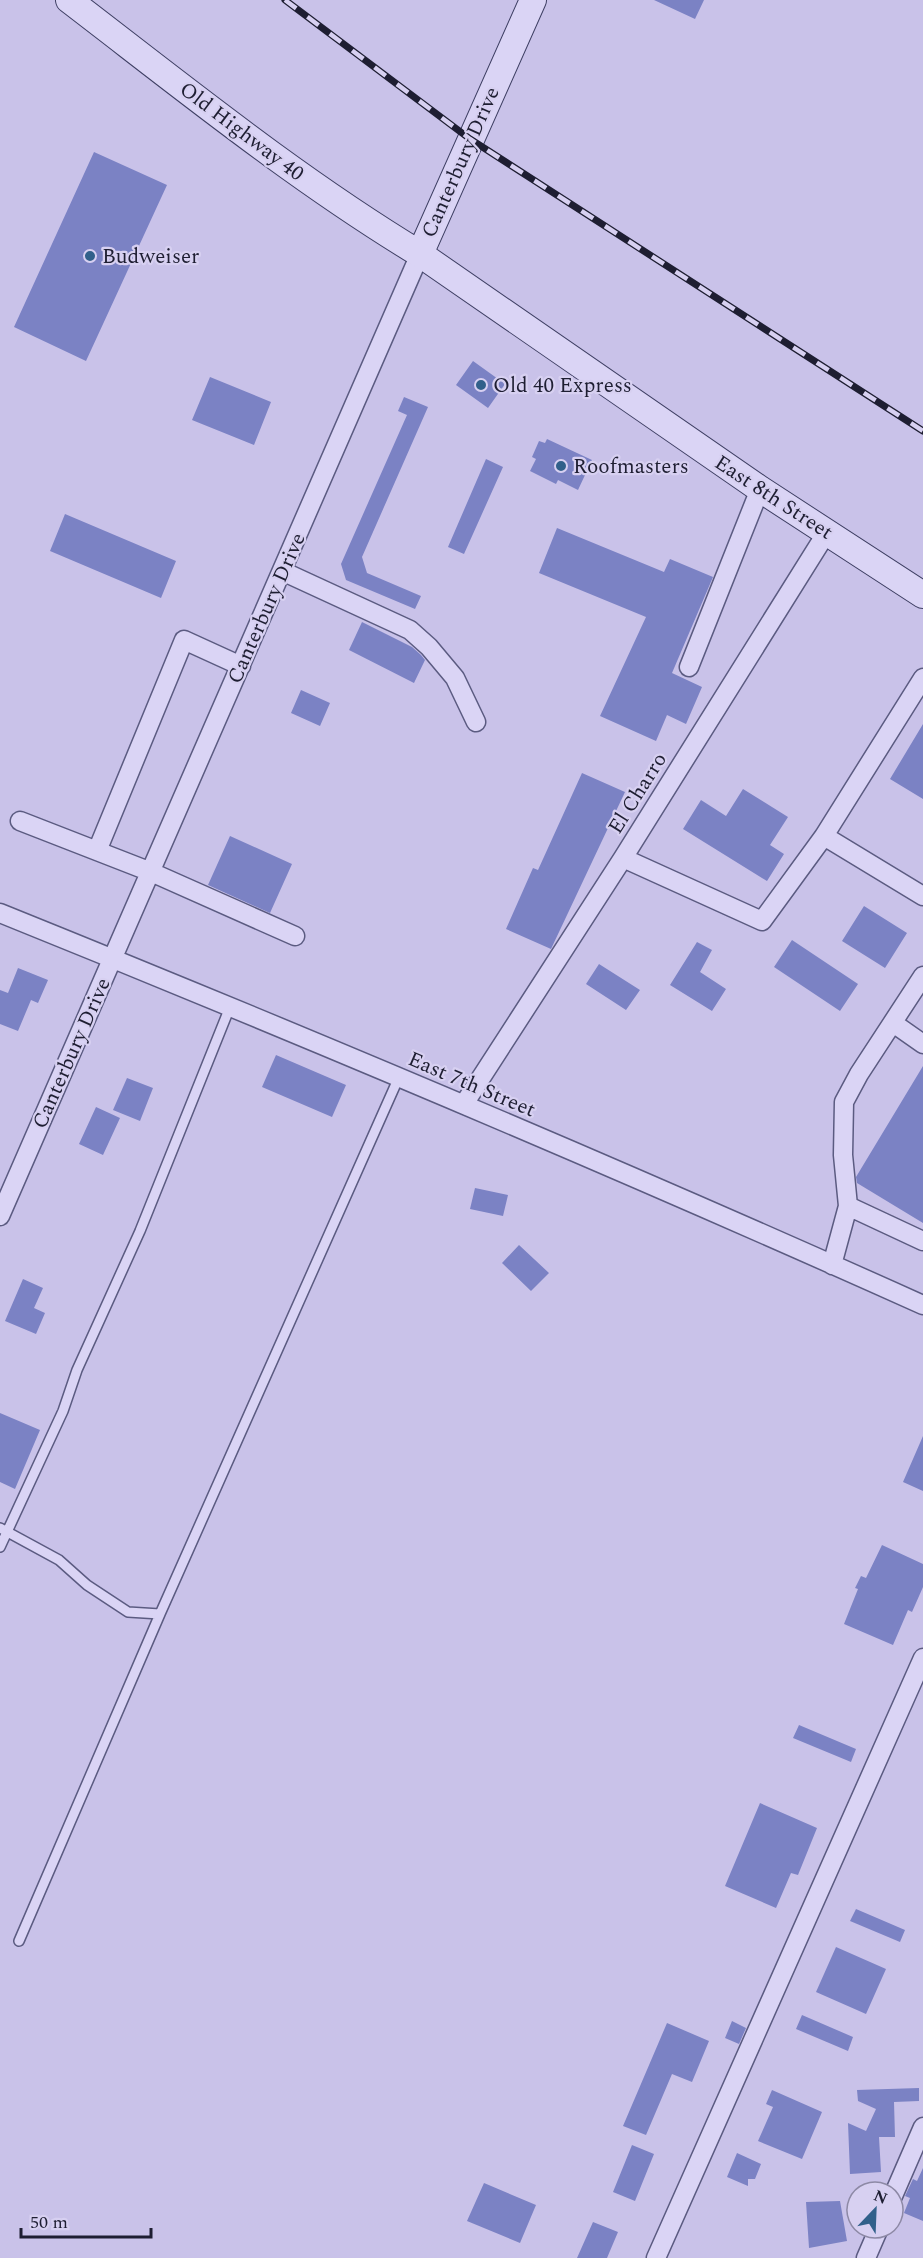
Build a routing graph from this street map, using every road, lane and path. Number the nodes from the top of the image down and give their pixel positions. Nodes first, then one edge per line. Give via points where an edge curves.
1 (69, 0) edge
2 (533, 0) edge
3 (420, 254) junction
4 (760, 489) junction
5 (827, 532) junction
6 (282, 571) junction
7 (923, 594) edge
8 (240, 666) junction
9 (689, 667) dead end
10 (923, 678) edge
11 (476, 722) dead end
12 (20, 820) dead end
13 (824, 836) junction
14 (97, 851) junction
15 (623, 858) junction
16 (151, 872) junction
17 (923, 896) edge
18 (0, 913) edge
19 (295, 936) dead end
20 (113, 958) junction
21 (923, 976) edge
22 (230, 1007) junction
23 (893, 1023) junction
24 (923, 1044) edge
25 (399, 1077) junction
26 (464, 1104) junction
27 (848, 1206) junction
28 (0, 1216) edge
29 (923, 1241) edge
30 (832, 1265) junction
31 (923, 1305) edge
32 (3, 1530) edge
33 (0, 1547) edge
34 (160, 1614) junction
35 (923, 1658) edge
36 (19, 1941) dead end
37 (923, 2127) edge
38 (900, 2180) edge
39 (874, 2240) edge
40 (656, 2258) edge
41 (866, 2258) edge

1 - 3 main road, Old Highway 40 via 267,151 365,221
2 - 3 main road, Canterbury Drive
3 - 4 main road, East 8th Street
3 - 6 street, Canterbury Drive
4 - 5 main road, East 8th Street
4 - 9 street
5 - 7 main road, East 8th Street
5 - 15 street, El Charro
6 - 8 street, Canterbury Drive
6 - 11 street via 410,630 455,678
8 - 14 street via 184,640
8 - 16 street, Canterbury Drive
10 - 13 street
12 - 14 street
13 - 15 street, El Charro via 762,921
13 - 17 street
14 - 16 street
15 - 26 street
16 - 19 street
16 - 20 street, Canterbury Drive
18 - 20 street, East 7th Street
20 - 22 street, East 7th Street
20 - 28 street, Canterbury Drive
21 - 23 street
22 - 25 street, East 7th Street
22 - 32 lane via 140,1231 77,1370 63,1412
23 - 24 street
23 - 27 street via 844,1102 843,1155
25 - 26 street, East 7th Street
25 - 34 lane
26 - 30 street, East 7th Street
27 - 29 street
27 - 30 street
30 - 31 street, East 7th Street
32 - 33 lane
32 - 34 lane via 59,1560 87,1586 128,1612
34 - 36 lane
35 - 40 street
37 - 38 street
39 - 41 street

